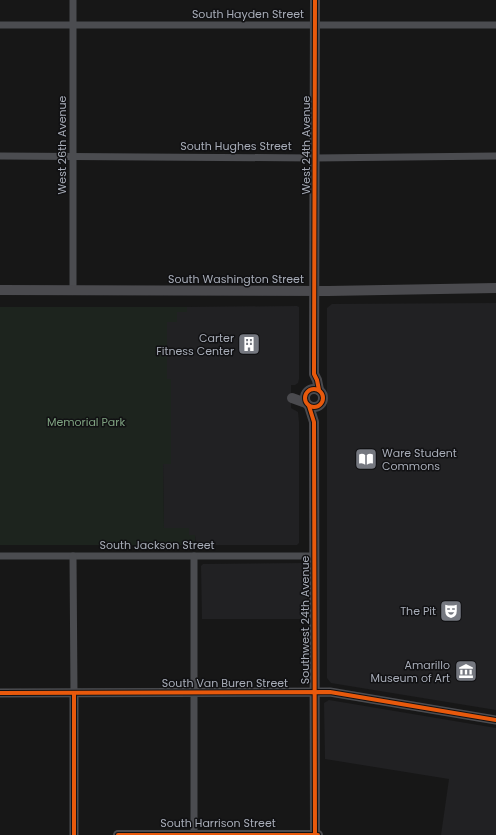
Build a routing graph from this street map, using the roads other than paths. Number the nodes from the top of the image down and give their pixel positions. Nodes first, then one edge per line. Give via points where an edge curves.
1 (73, 0) edge
2 (316, 0) edge
3 (0, 25) edge
4 (316, 25) junction
5 (496, 25) edge
6 (73, 26) junction
7 (0, 156) edge
8 (73, 156) junction
9 (496, 156) edge
10 (315, 158) junction
11 (496, 288) edge
12 (0, 290) edge
13 (73, 290) junction
14 (315, 291) junction
15 (0, 556) edge
16 (73, 556) junction
17 (194, 556) junction
18 (314, 556) junction
19 (194, 692) junction
20 (314, 692) junction
21 (74, 693) junction
22 (0, 694) edge
23 (496, 720) edge
24 (74, 835) edge
25 (118, 835) edge
26 (194, 835) edge
27 (316, 835) edge

1 - 6 street, West 26th Avenue
2 - 4 main road, West 24th Avenue
3 - 6 street, South Hayden Street
4 - 5 street, South Hayden Street
4 - 6 street, South Hayden Street
4 - 10 main road, West 24th Avenue
6 - 8 street, West 26th Avenue
7 - 8 street, South Hughes Street
8 - 10 street, South Hughes Street
8 - 13 street, West 26th Avenue
9 - 10 street, South Hughes Street
10 - 14 main road, West 24th Avenue
11 - 14 main road, South Washington Street
12 - 13 main road, South Washington Street
13 - 14 main road, South Washington Street
14 - 18 main road, Southwest 24th Avenue via 314,374 317,380 311,398 314,422
15 - 16 street, South Jackson Street
16 - 17 street, South Jackson Street
16 - 21 street
17 - 18 street, South Jackson Street
17 - 19 street
18 - 20 main road, Southwest 24th Avenue
19 - 20 street, South Van Buren Street
19 - 21 street, South Van Buren Street
19 - 26 street
20 - 23 street, South Van Buren Street via 330,692
20 - 27 main road, Southwest 24th Avenue
21 - 22 street, South Van Buren Street
21 - 24 street
25 - 26 main road, South Harrison Street
26 - 27 main road, South Harrison Street

